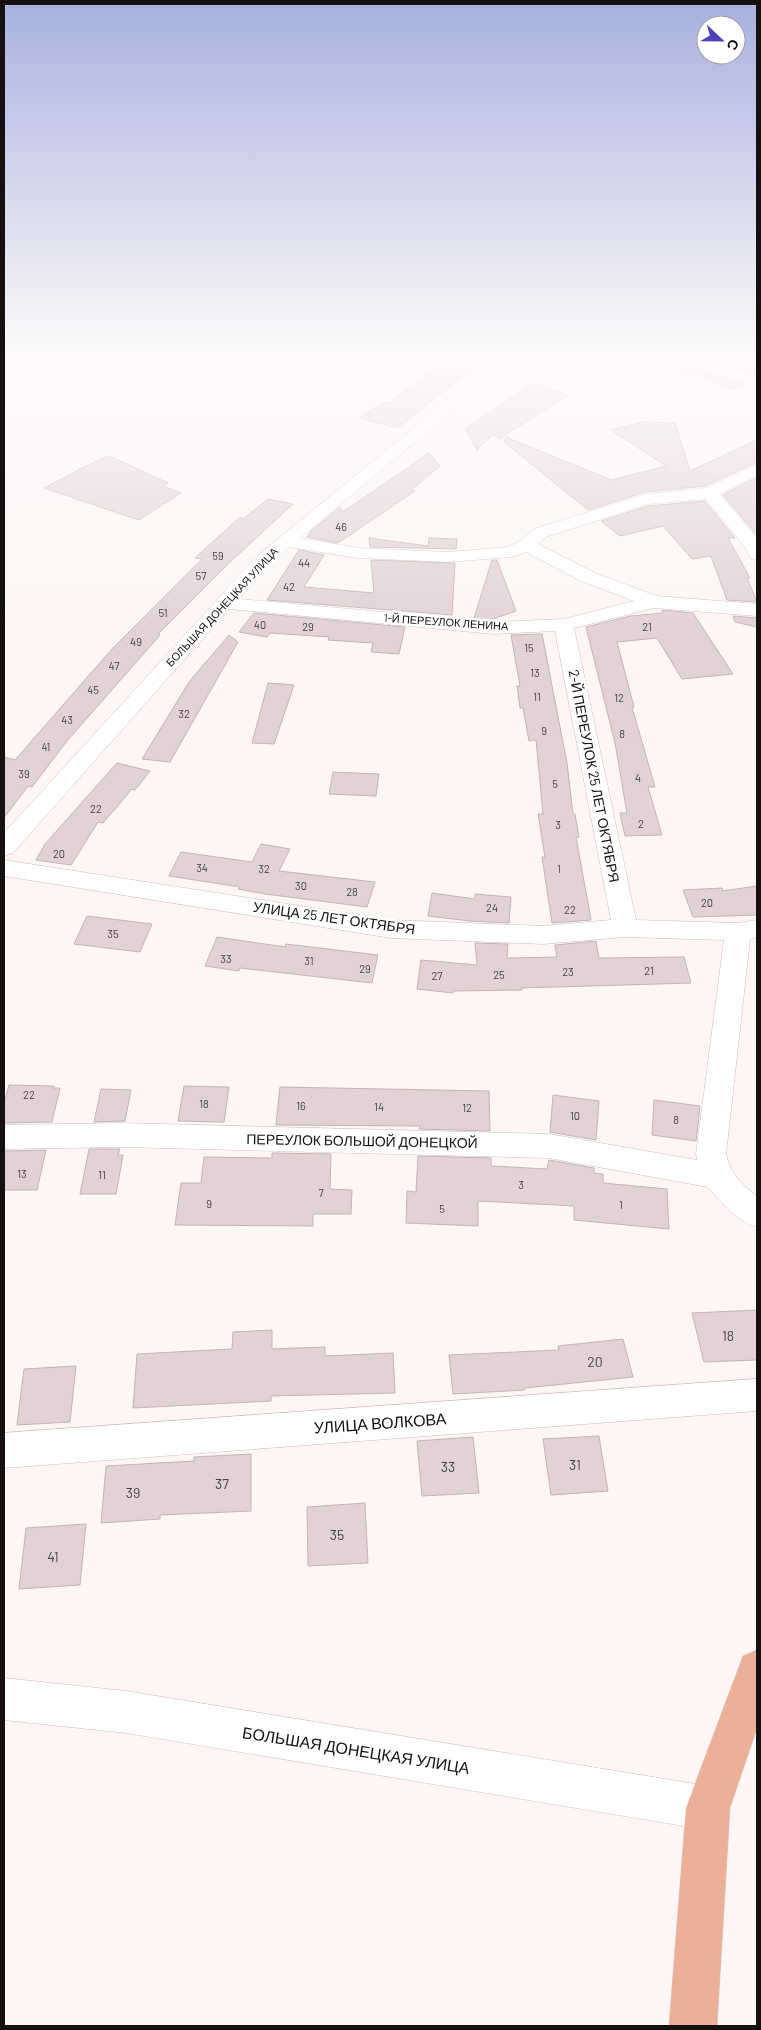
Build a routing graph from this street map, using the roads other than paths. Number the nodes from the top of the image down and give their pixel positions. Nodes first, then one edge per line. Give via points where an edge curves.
1 (396, 450) edge
2 (757, 469) edge
3 (710, 492) junction
4 (284, 541) junction
5 (526, 545) junction
6 (757, 555) edge
7 (654, 602) junction
8 (223, 603) junction
9 (757, 610) edge
10 (564, 625) junction
11 (4, 848) edge
12 (4, 868) edge
13 (625, 928) junction
14 (748, 931) edge
15 (4, 1137) edge
16 (717, 1176) junction
17 (757, 1214) edge
18 (757, 1395) edge
19 (4, 1451) edge
20 (757, 1670) edge
21 (4, 1699) edge
22 (708, 1808) junction
23 (693, 2026) edge

1 - 4 street, БОЛЬШАЯ ДОНЕЦКАЯ УЛИЦА
2 - 3 street
3 - 5 street via 646,498 540,533
3 - 6 street via 754,546
4 - 5 street via 358,553 448,557 512,552
4 - 8 street, БОЛЬШАЯ ДОНЕЦКАЯ УЛИЦА
5 - 7 street via 588,577
7 - 9 street, 1-Й ПЕРЕУЛОК ЛЕНИНА
7 - 10 street, 1-Й ПЕРЕУЛОК ЛЕНИНА
8 - 10 street, 1-Й ПЕРЕУЛОК ЛЕНИНА via 494,628
8 - 11 street, БОЛЬШАЯ ДОНЕЦКАЯ УЛИЦА
10 - 13 street, 2-Й ПЕРЕУЛОК 25 ЛЕТ ОКТЯБРЯ
12 - 13 street, УЛИЦА 25 ЛЕТ ОКТЯБРЯ via 391,929 543,935
13 - 14 street, УЛИЦА 25 ЛЕТ ОКТЯБРЯ
14 - 16 street via 711,1154
15 - 16 street, ПЕРЕУЛОК БОЛЬШОЙ ДОНЕЦКОЙ via 122,1135 549,1146
16 - 17 street via 734,1196
18 - 19 street, УЛИЦА ВОЛКОВА
20 - 22 main road
21 - 22 street, БОЛЬШАЯ ДОНЕЦКАЯ УЛИЦА via 126,1712
22 - 23 main road

